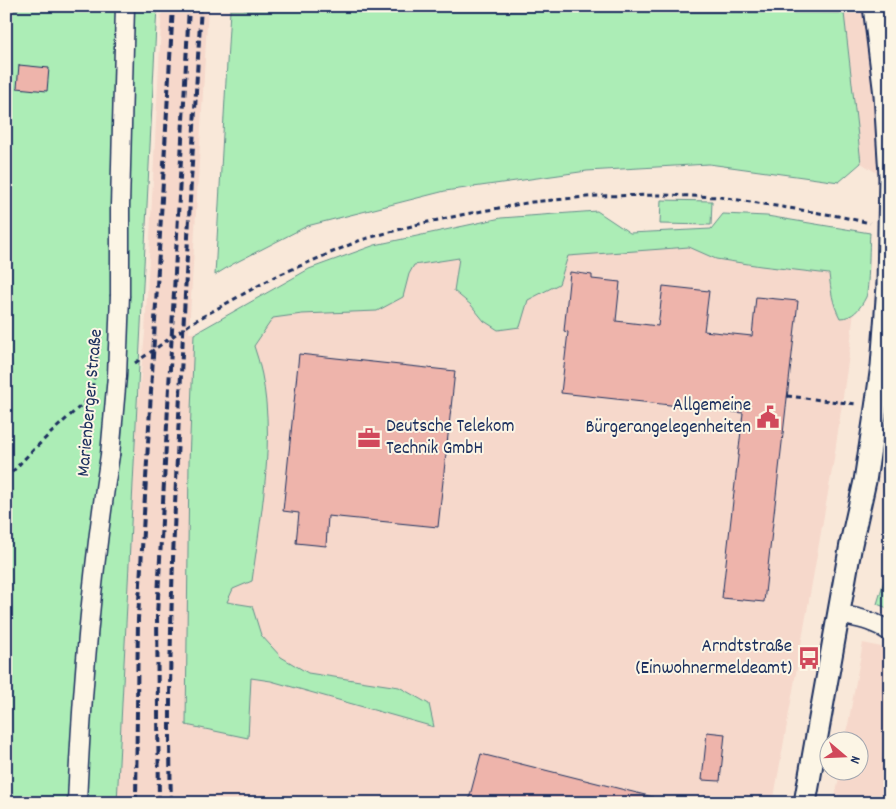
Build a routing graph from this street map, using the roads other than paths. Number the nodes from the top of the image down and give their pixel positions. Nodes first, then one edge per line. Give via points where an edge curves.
1 (125, 6) edge
2 (874, 6) edge
3 (890, 176) edge
4 (838, 614) junction
5 (890, 632) edge
6 (76, 803) edge
7 (805, 803) edge

1 - 6 street, Marienberger Straße, bridge via 116,384 86,654
2 - 3 street via 886,105
3 - 4 street, bridge via 888,286 882,366 865,481
4 - 5 street via 876,623
4 - 7 street

